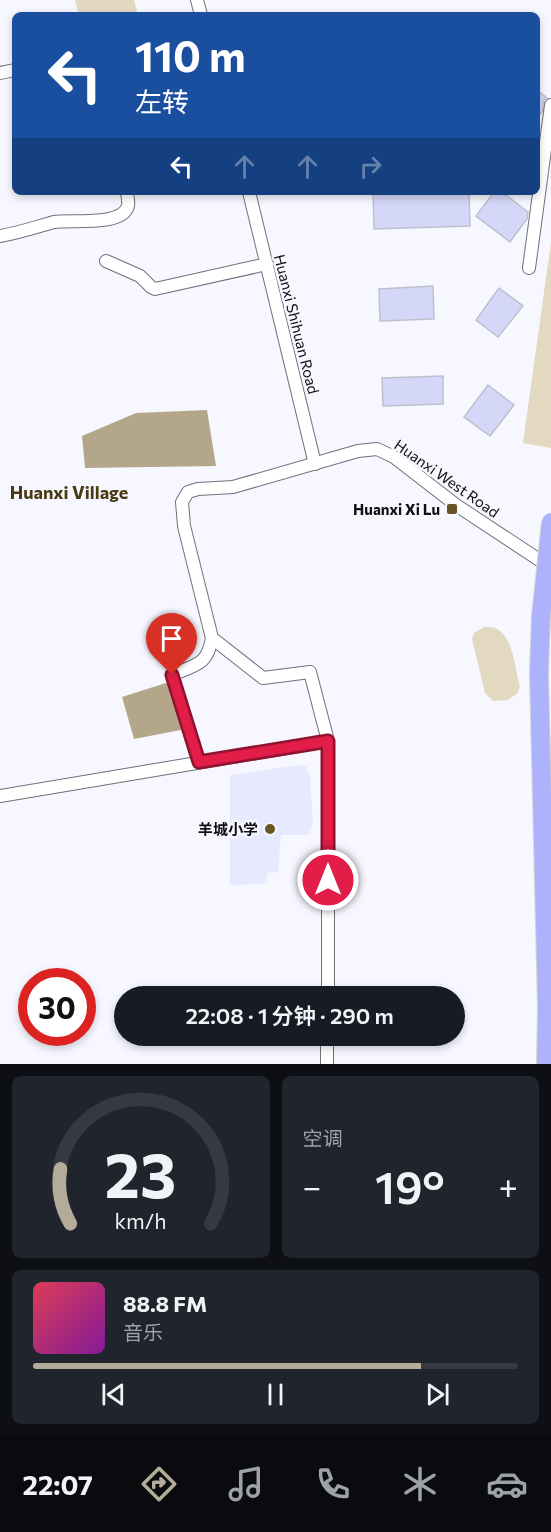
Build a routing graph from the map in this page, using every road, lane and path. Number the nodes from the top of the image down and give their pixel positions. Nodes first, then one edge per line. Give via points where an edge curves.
1 (551, 105) edge
2 (540, 186) edge
3 (127, 195) edge
4 (250, 195) edge
5 (539, 195) edge
6 (0, 236) edge
7 (106, 261) dead end
8 (267, 264) junction
9 (529, 268) dead end
10 (315, 464) junction
11 (551, 522) edge
12 (551, 568) edge
13 (212, 638) junction
14 (328, 741) junction
15 (199, 762) junction
16 (0, 796) edge
17 (544, 820) junction
18 (551, 871) edge
19 (328, 986) edge
20 (327, 1046) edge
21 (327, 1064) edge
22 (546, 1064) edge

1 - 2 street
3 - 6 street via 129,204 116,217 55,222
4 - 8 street, Huanxi Shihuan Road
5 - 9 street
7 - 8 street via 140,276 155,289
8 - 10 street, Huanxi Shihuan Road
10 - 12 street, Huanxi West Road via 366,449 386,452 456,505
10 - 13 street, Huanxi West Road via 233,487 198,489 188,492 182,502 184,526
11 - 17 highway, bridge via 539,673
13 - 14 street via 263,678 310,672
13 - 15 street via 204,661 172,675
14 - 15 street
14 - 19 street
15 - 16 street
17 - 18 highway
17 - 22 highway
20 - 21 street

